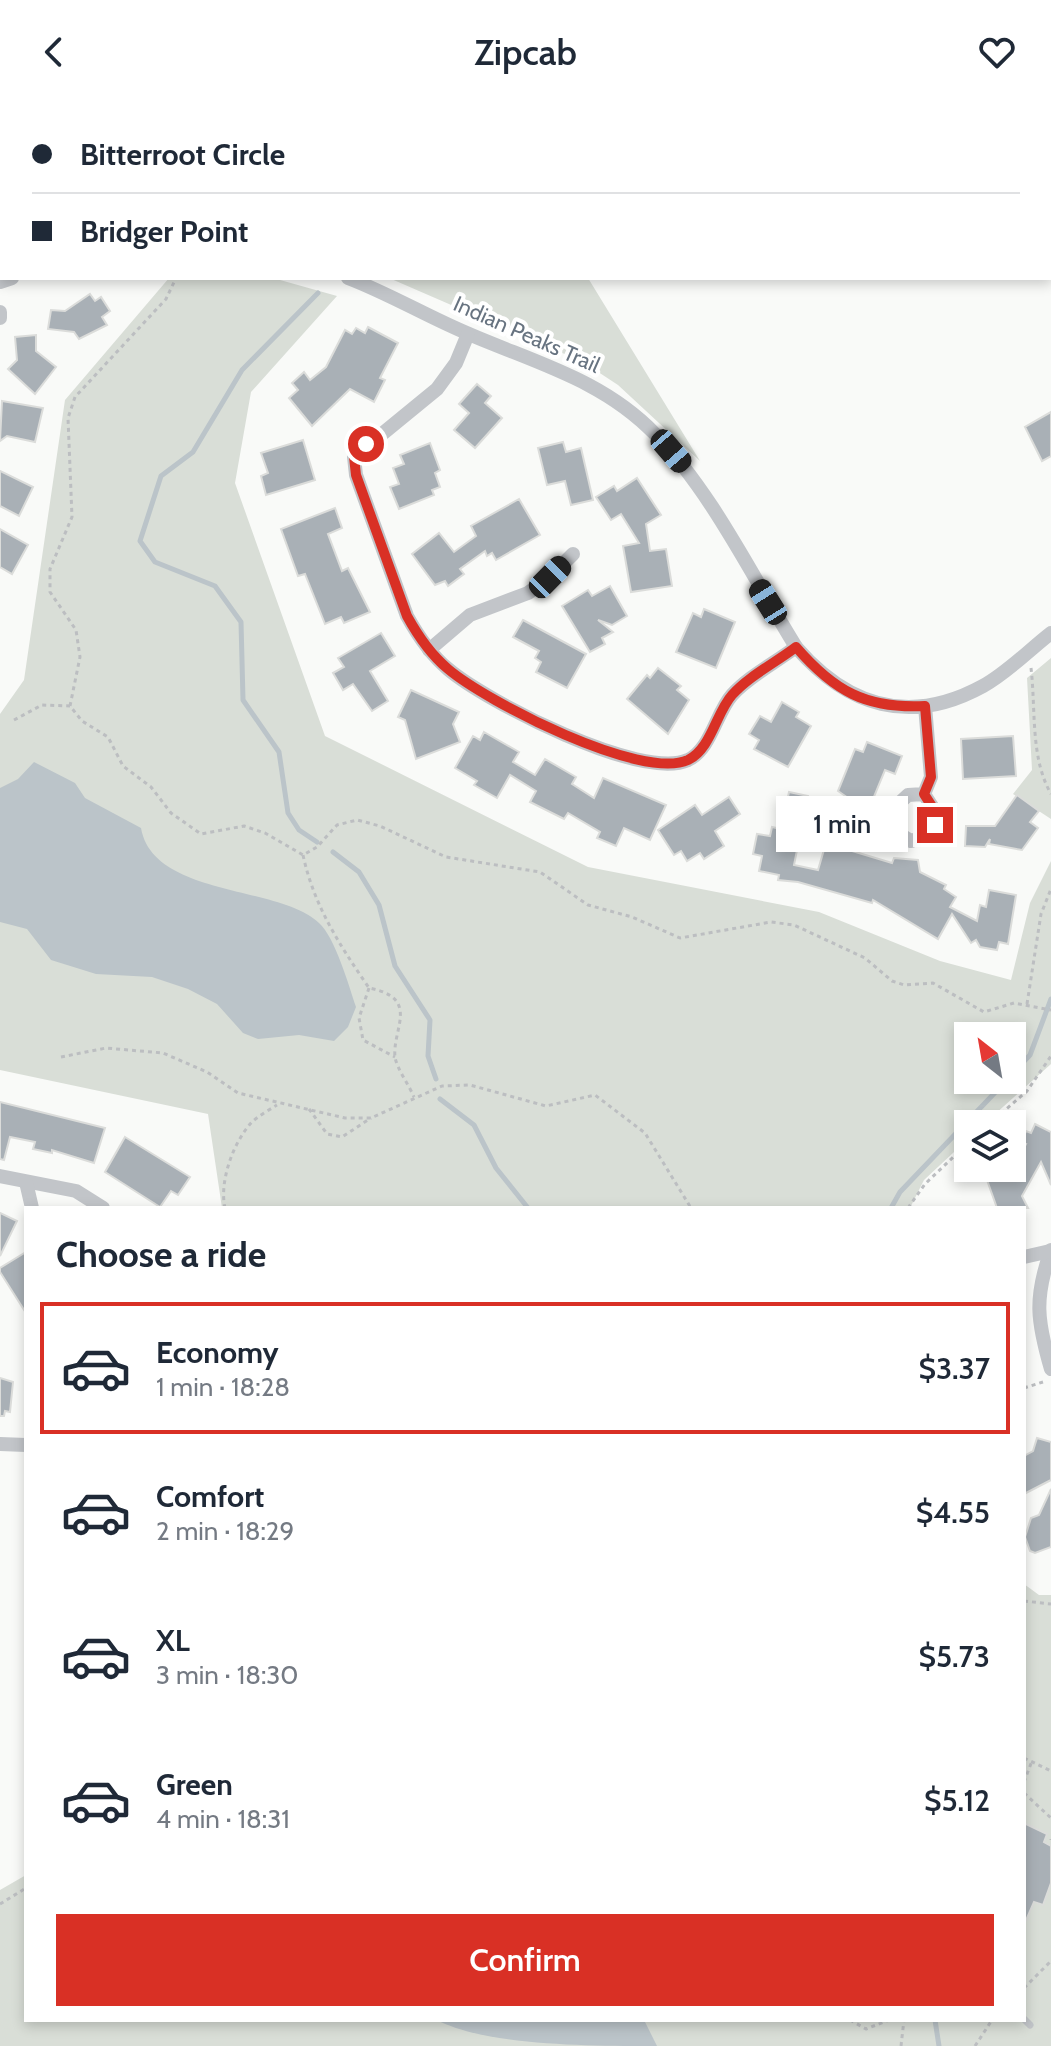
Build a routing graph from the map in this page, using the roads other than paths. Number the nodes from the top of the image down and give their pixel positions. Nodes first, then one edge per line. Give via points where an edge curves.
1 (353, 280) edge
2 (468, 334) junction
3 (573, 554) dead end
4 (1051, 633) edge
5 (796, 647) junction
6 (429, 650) junction
7 (925, 706) junction
8 (924, 794) dead end
9 (0, 1176) edge
10 (26, 1182) junction
11 (32, 1206) edge
12 (100, 1206) edge
13 (1051, 1251) edge
14 (1026, 1257) edge
15 (1030, 1307) edge
16 (1051, 1369) edge
17 (0, 1444) edge
18 (24, 1445) edge

1 - 2 street, Indian Peaks Trail
2 - 5 street, Indian Peaks Trail via 575,376 616,400 654,432 687,470
2 - 6 street via 437,389 354,457 407,616
3 - 6 street via 528,593 470,615
4 - 7 street, Indian Peaks Trail via 985,685
5 - 6 street via 731,696 699,753 672,765 615,755 534,720 450,670
5 - 7 street, Indian Peaks Trail via 817,672 844,691 874,704
7 - 8 street via 931,777
9 - 10 street
10 - 11 street
10 - 12 street via 76,1191
13 - 14 street
13 - 15 street
15 - 16 street
17 - 18 street

